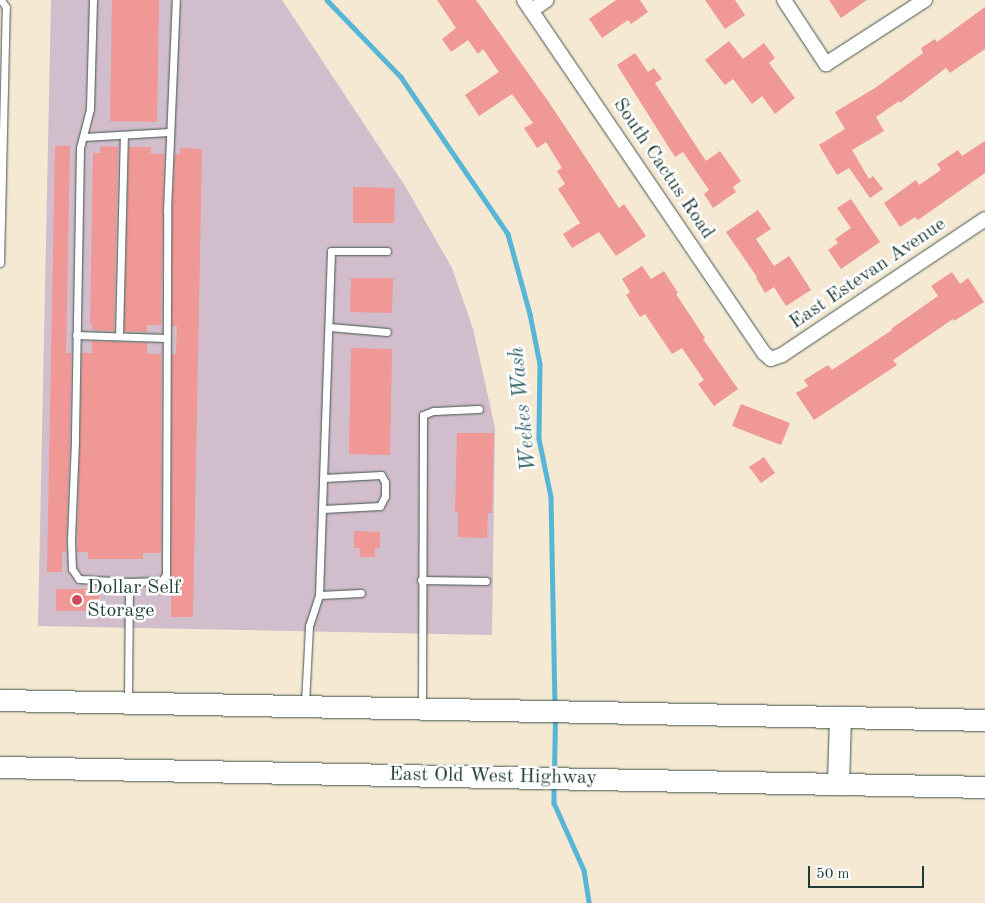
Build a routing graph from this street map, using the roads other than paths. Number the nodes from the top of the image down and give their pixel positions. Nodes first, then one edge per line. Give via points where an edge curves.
1 (0, 0) edge
2 (93, 0) edge
3 (176, 0) edge
4 (547, 0) edge
5 (784, 0) edge
6 (925, 0) edge
7 (527, 5) edge
8 (170, 132) junction
9 (124, 135) junction
10 (83, 137) junction
11 (985, 219) edge
12 (387, 251) dead end
13 (0, 264) edge
14 (329, 327) junction
15 (387, 332) dead end
16 (76, 335) junction
17 (118, 336) junction
18 (166, 338) junction
19 (771, 359) joint
20 (478, 409) dead end
21 (324, 478) junction
22 (323, 509) junction
23 (421, 580) junction
24 (486, 581) dead end
25 (129, 582) junction
26 (361, 593) dead end
27 (319, 595) junction
28 (0, 700) edge
29 (128, 702) junction
30 (305, 706) junction
31 (422, 708) junction
32 (840, 717) junction
33 (985, 720) edge
34 (0, 767) edge
35 (838, 784) junction
36 (985, 787) edge

1 - 13 lane via 6,7
2 - 10 lane via 90,109
3 - 8 lane
4 - 7 street
5 - 6 street via 826,64
7 - 19 street, South Cactus Road
8 - 9 lane
8 - 18 lane
9 - 10 lane
9 - 17 lane
10 - 16 lane via 80,148
11 - 19 street, East Estevan Avenue via 782,355
12 - 14 lane via 331,251
14 - 15 lane
14 - 21 lane
16 - 17 lane
16 - 25 lane via 72,569 79,579
17 - 18 lane
18 - 25 lane via 166,575 161,581
20 - 23 lane via 433,411 423,415
21 - 22 lane
21 - 22 lane via 381,475 385,482 385,496 380,506
22 - 27 lane
23 - 24 lane
23 - 31 lane
25 - 29 lane
26 - 27 lane
27 - 30 lane via 309,626
28 - 29 main road
29 - 30 main road
30 - 31 main road
31 - 32 main road
32 - 33 main road
32 - 35 main road
34 - 35 main road, East Old West Highway
35 - 36 main road, East Old West Highway

